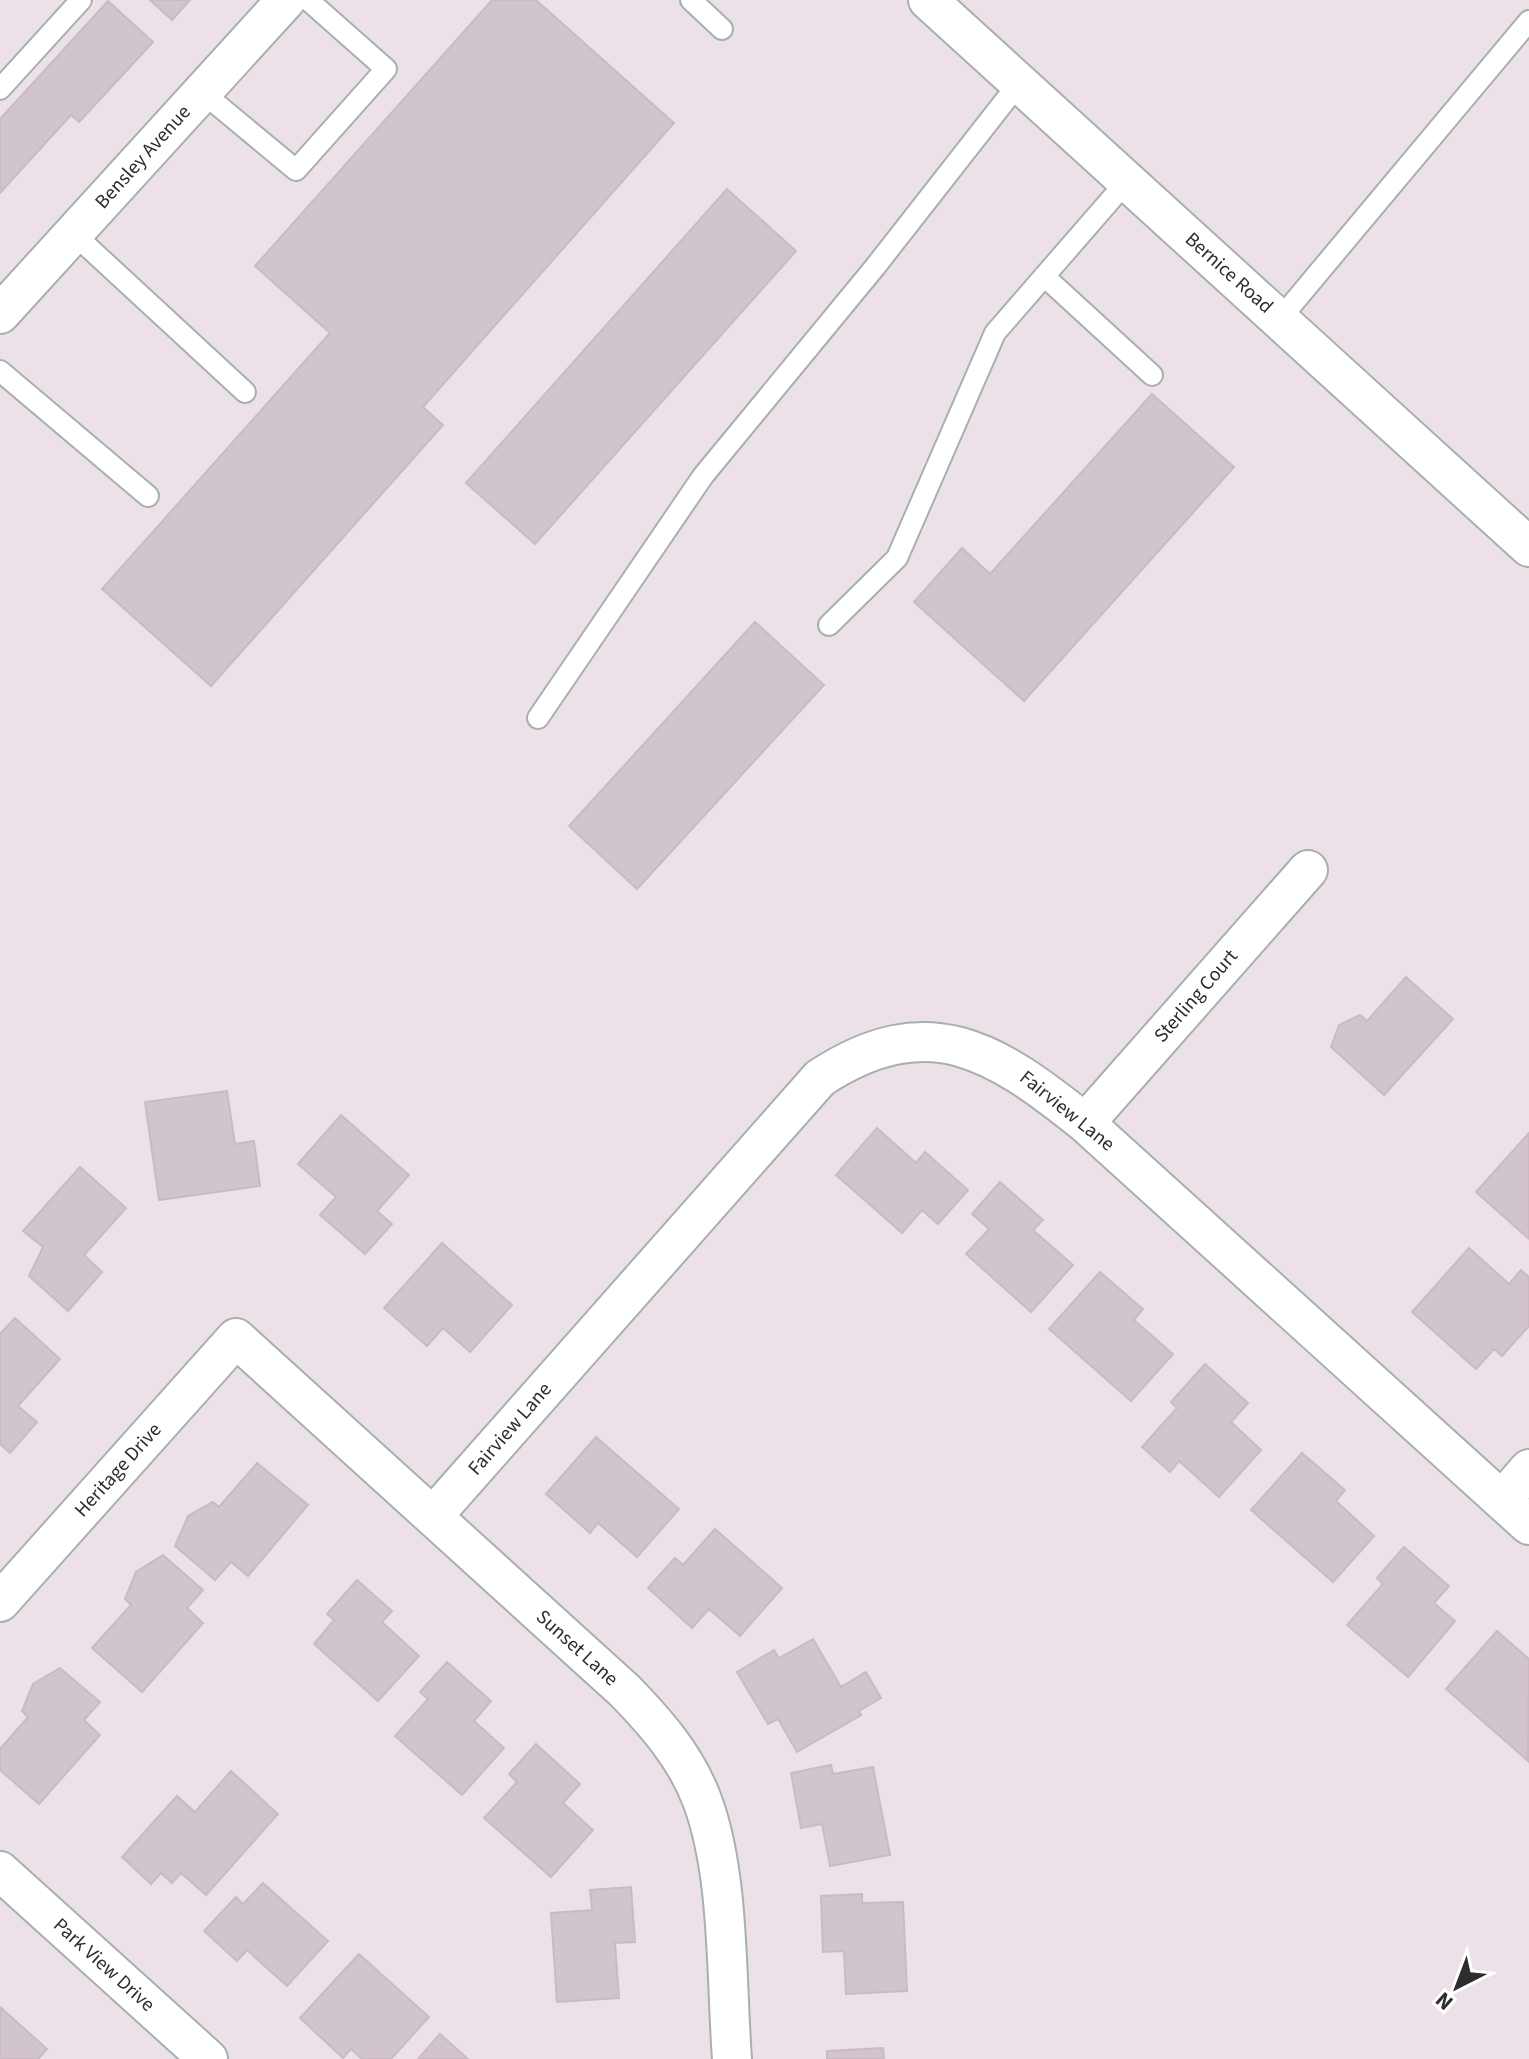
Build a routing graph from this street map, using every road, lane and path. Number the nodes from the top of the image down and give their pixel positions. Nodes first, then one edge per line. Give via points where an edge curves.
1 (81, 0) edge
2 (286, 0) edge
3 (308, 0) edge
4 (691, 0) edge
5 (928, 0) edge
6 (1529, 21) edge
7 (722, 29) dead end
8 (1019, 83) junction
9 (0, 89) edge
10 (202, 92) junction
11 (1127, 181) junction
12 (74, 234) junction
13 (1044, 276) junction
14 (0, 314) edge
15 (1279, 320) junction
16 (0, 371) edge
17 (1152, 375) dead end
18 (245, 392) dead end
19 (148, 496) dead end
20 (1529, 547) edge
21 (829, 625) dead end
22 (538, 718) dead end
23 (1308, 870) dead end
24 (1085, 1123) junction
25 (236, 1338) joint
26 (1529, 1469) edge
27 (1515, 1512) edge
28 (433, 1516) junction
29 (0, 1602) edge
30 (0, 1871) edge
31 (208, 2059) edge
32 (732, 2059) edge

1 - 9 lane
2 - 10 street, Bensley Avenue
3 - 10 lane via 386,69 296,170
4 - 7 lane
5 - 8 street, Bernice Road
6 - 15 lane
8 - 11 street, Bernice Road
8 - 22 lane via 703,476
10 - 12 street, Bensley Avenue
11 - 13 lane
11 - 15 street, Bernice Road
12 - 14 street, Bensley Avenue
12 - 18 lane
13 - 17 lane
13 - 21 lane via 995,333 897,558
15 - 20 street, Bernice Road
16 - 19 lane
23 - 24 street, Sterling Court
24 - 27 street, Fairview Lane
24 - 28 street, Fairview Lane via 1026,1075 986,1054 941,1044 898,1043 851,1057 820,1078
25 - 28 street, Sunset Lane
25 - 29 street, Heritage Drive
26 - 27 street
28 - 32 street, Sunset Lane via 625,1691 682,1759 702,1798 717,1852
30 - 31 street, Park View Drive

